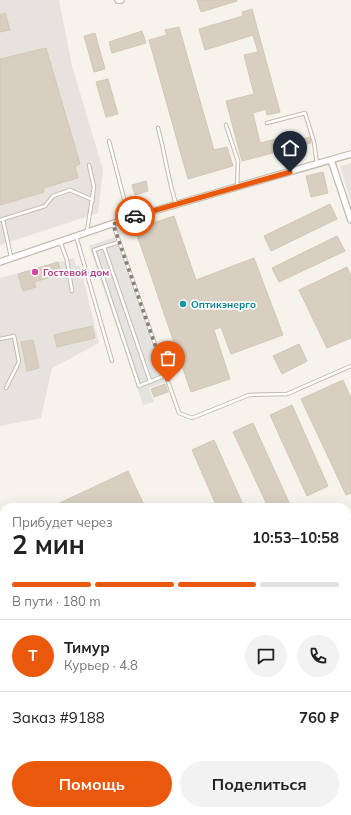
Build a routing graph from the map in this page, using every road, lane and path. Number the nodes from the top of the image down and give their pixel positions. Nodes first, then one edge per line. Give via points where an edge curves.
1 (118, 0) edge
2 (121, 0) edge
3 (267, 124) dead end
4 (226, 125) dead end
5 (158, 128) dead end
6 (109, 141) dead end
7 (351, 154) edge
8 (331, 160) junction
9 (317, 164) junction
10 (89, 165) dead end
11 (237, 187) junction
12 (93, 200) junction
13 (177, 204) junction
14 (129, 218) junction
15 (1, 220) edge
16 (351, 220) edge
17 (113, 224) junction
18 (87, 231) junction
19 (76, 235) junction
20 (60, 241) junction
21 (119, 242) junction
22 (104, 247) junction
23 (11, 258) junction
24 (0, 262) edge
25 (72, 291) dead end
26 (0, 339) edge
27 (112, 361) dead end
28 (351, 366) edge
29 (166, 375) junction
30 (150, 381) junction
31 (6, 388) dead end

1 - 2 street
3 - 9 lane via 305,113 314,142
4 - 11 lane via 238,161
5 - 13 lane via 168,163 169,181
6 - 14 lane
7 - 8 street
8 - 9 street
8 - 16 street
9 - 11 street
10 - 12 lane via 94,187
11 - 13 street
12 - 15 lane via 70,190 53,196 45,206
12 - 18 lane
13 - 14 street
14 - 17 street
15 - 23 lane
17 - 18 street
17 - 21 lane
18 - 19 street
19 - 20 street
19 - 27 lane
20 - 23 street
20 - 25 lane via 67,260
21 - 22 lane
21 - 29 lane
22 - 30 lane
22 - 30 lane via 94,250 139,386
23 - 24 street
26 - 31 lane via 14,336 19,362
28 - 29 lane via 287,394 248,395 192,418 179,413
29 - 30 lane

